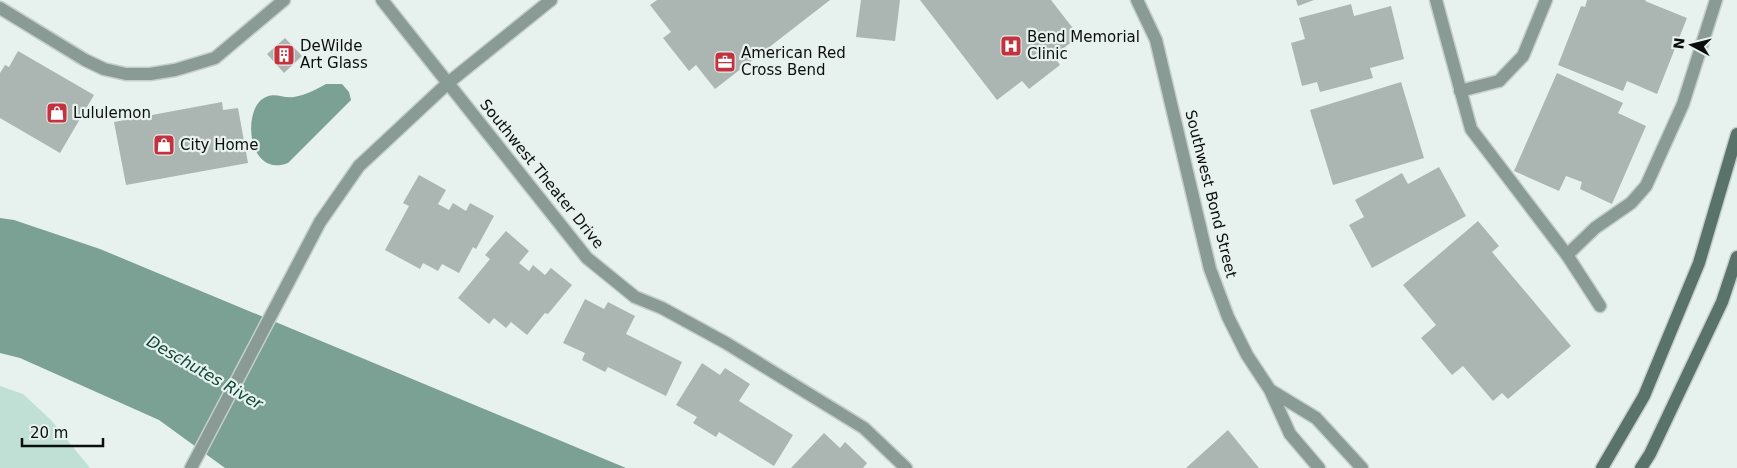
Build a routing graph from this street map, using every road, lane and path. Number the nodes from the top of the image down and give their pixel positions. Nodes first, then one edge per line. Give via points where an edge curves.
1 (284, 0) edge
2 (382, 0) edge
3 (551, 0) edge
4 (1137, 0) edge
5 (1436, 0) edge
6 (1546, 0) edge
7 (1716, 0) edge
8 (0, 8) edge
9 (448, 83) junction
10 (1460, 91) junction
11 (1737, 134) edge
12 (1566, 255) junction
13 (1737, 257) edge
14 (1600, 306) dead end
15 (1270, 390) junction
16 (191, 468) edge
17 (906, 468) edge
18 (1319, 468) edge
19 (1362, 468) edge
20 (1602, 468) edge
21 (1641, 468) edge

1 - 8 street via 215,58 150,74 126,74 104,69
2 - 9 street, Southwest Theater Drive
3 - 9 street
4 - 15 street, Southwest Bond Street via 1156,40 1210,269 1228,317
5 - 10 street
6 - 10 street via 1522,56 1499,82
7 - 12 street via 1683,104 1646,186
9 - 16 street via 359,166 320,222
9 - 17 street, Southwest Theater Drive via 587,258 635,297 726,342 864,428
10 - 12 street via 1471,129
11 - 20 main road via 1699,263 1644,396
12 - 14 street
13 - 21 main road via 1722,302
15 - 18 street, Southwest Bond Street via 1290,434
15 - 19 street, Southwest Bond Street via 1316,418

